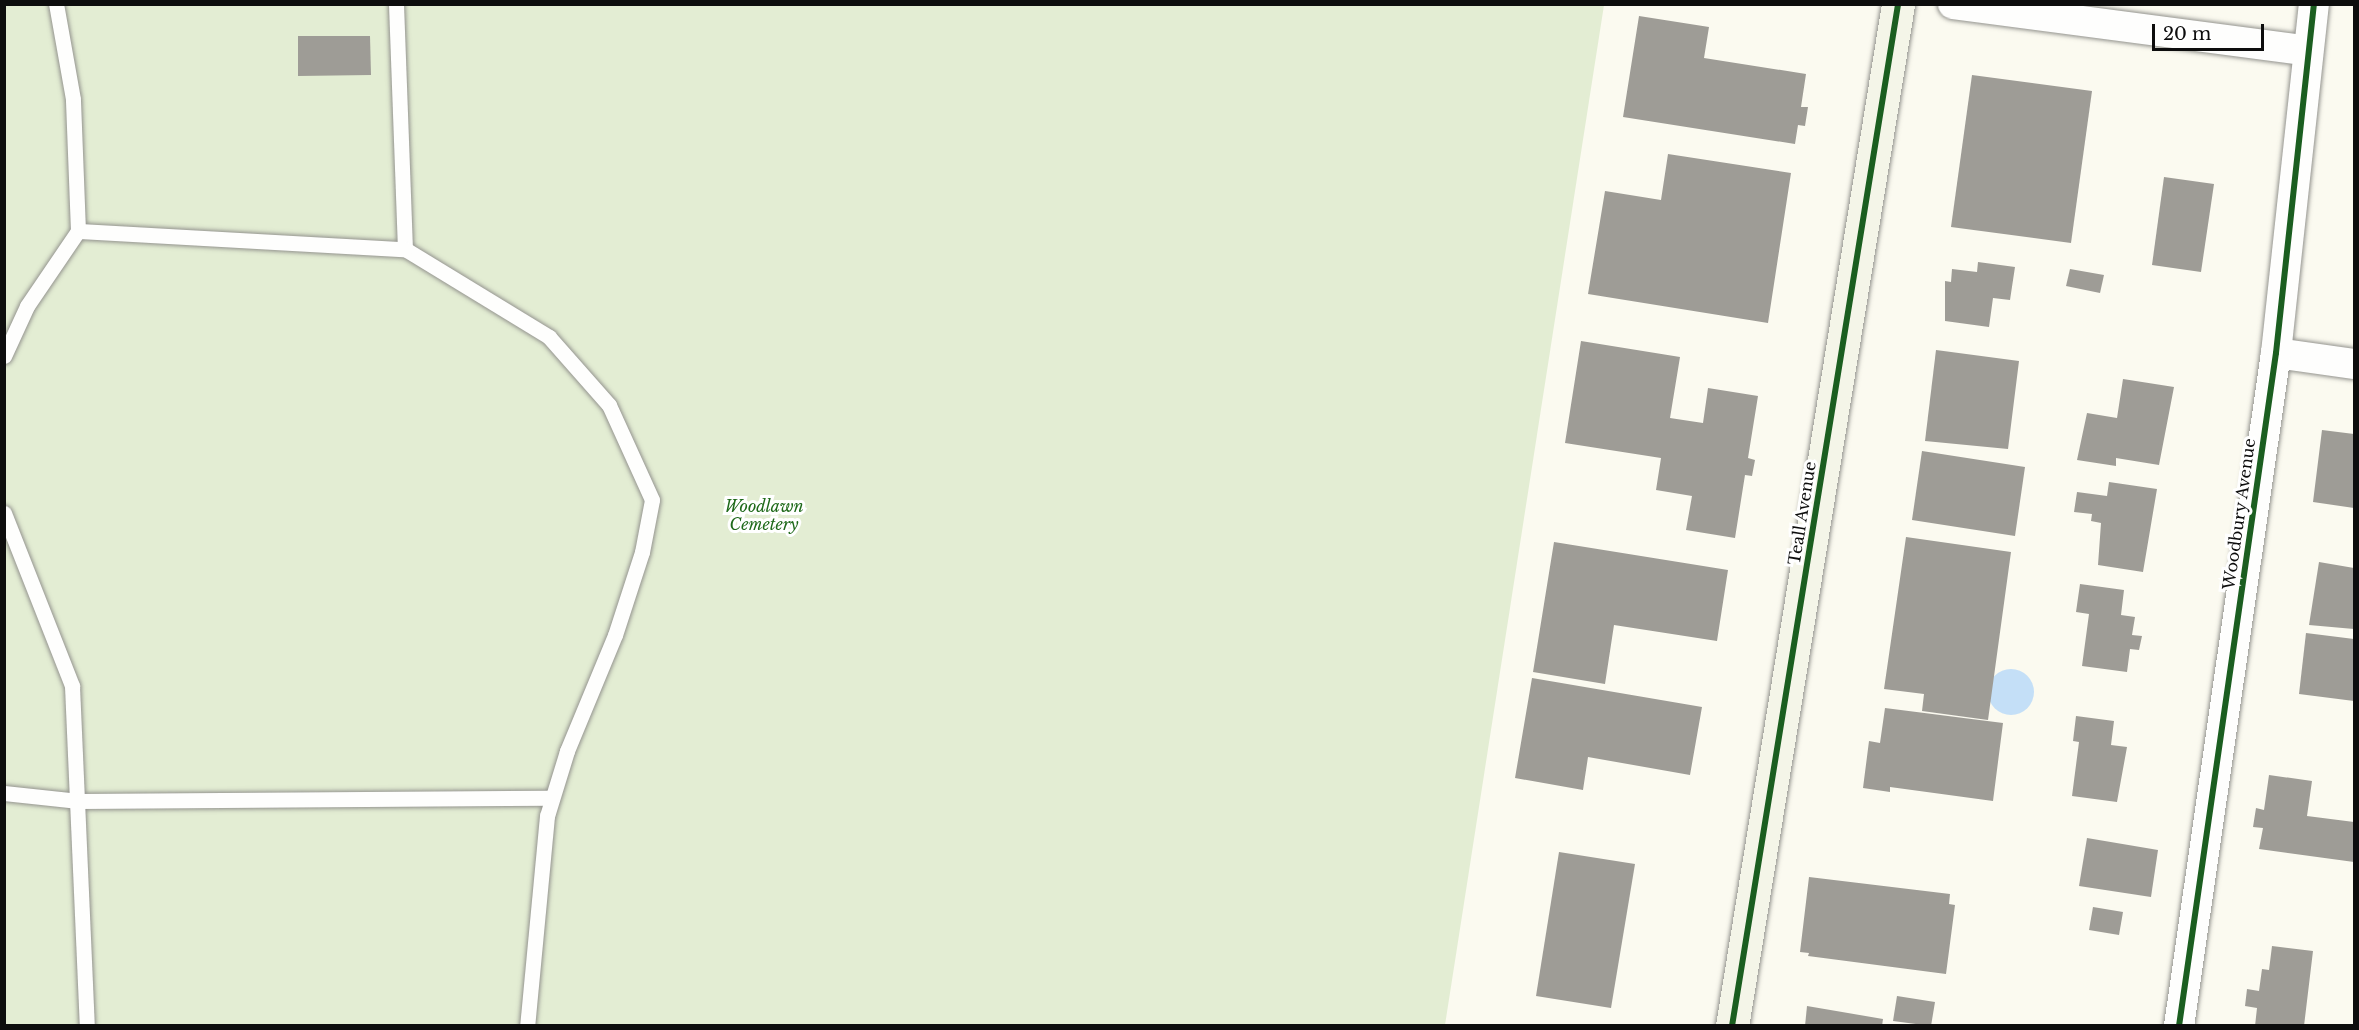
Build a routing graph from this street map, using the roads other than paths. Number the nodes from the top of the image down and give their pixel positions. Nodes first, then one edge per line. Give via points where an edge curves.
1 (56, 4) edge
2 (396, 4) edge
3 (1898, 4) edge
4 (1953, 4) edge
5 (2314, 4) edge
6 (2307, 51) junction
7 (78, 231) junction
8 (405, 249) junction
9 (2276, 353) junction
10 (4, 356) edge
11 (2355, 364) edge
12 (4, 513) edge
13 (4, 793) edge
14 (552, 798) junction
15 (79, 801) junction
16 (87, 1026) edge
17 (527, 1026) edge
18 (1732, 1026) edge
19 (2179, 1026) edge

1 - 7 lane via 73,99
2 - 8 lane
3 - 18 street, Teall Avenue
4 - 6 street
5 - 6 street, Woodbury Avenue
6 - 9 street, Woodbury Avenue
7 - 8 lane
7 - 10 lane via 27,306
8 - 14 lane via 549,337 609,405 652,500 642,552 615,635
9 - 11 street
9 - 19 street, Woodbury Avenue
12 - 15 lane via 72,686
13 - 15 lane
14 - 15 lane
14 - 17 lane via 547,816
15 - 16 lane

